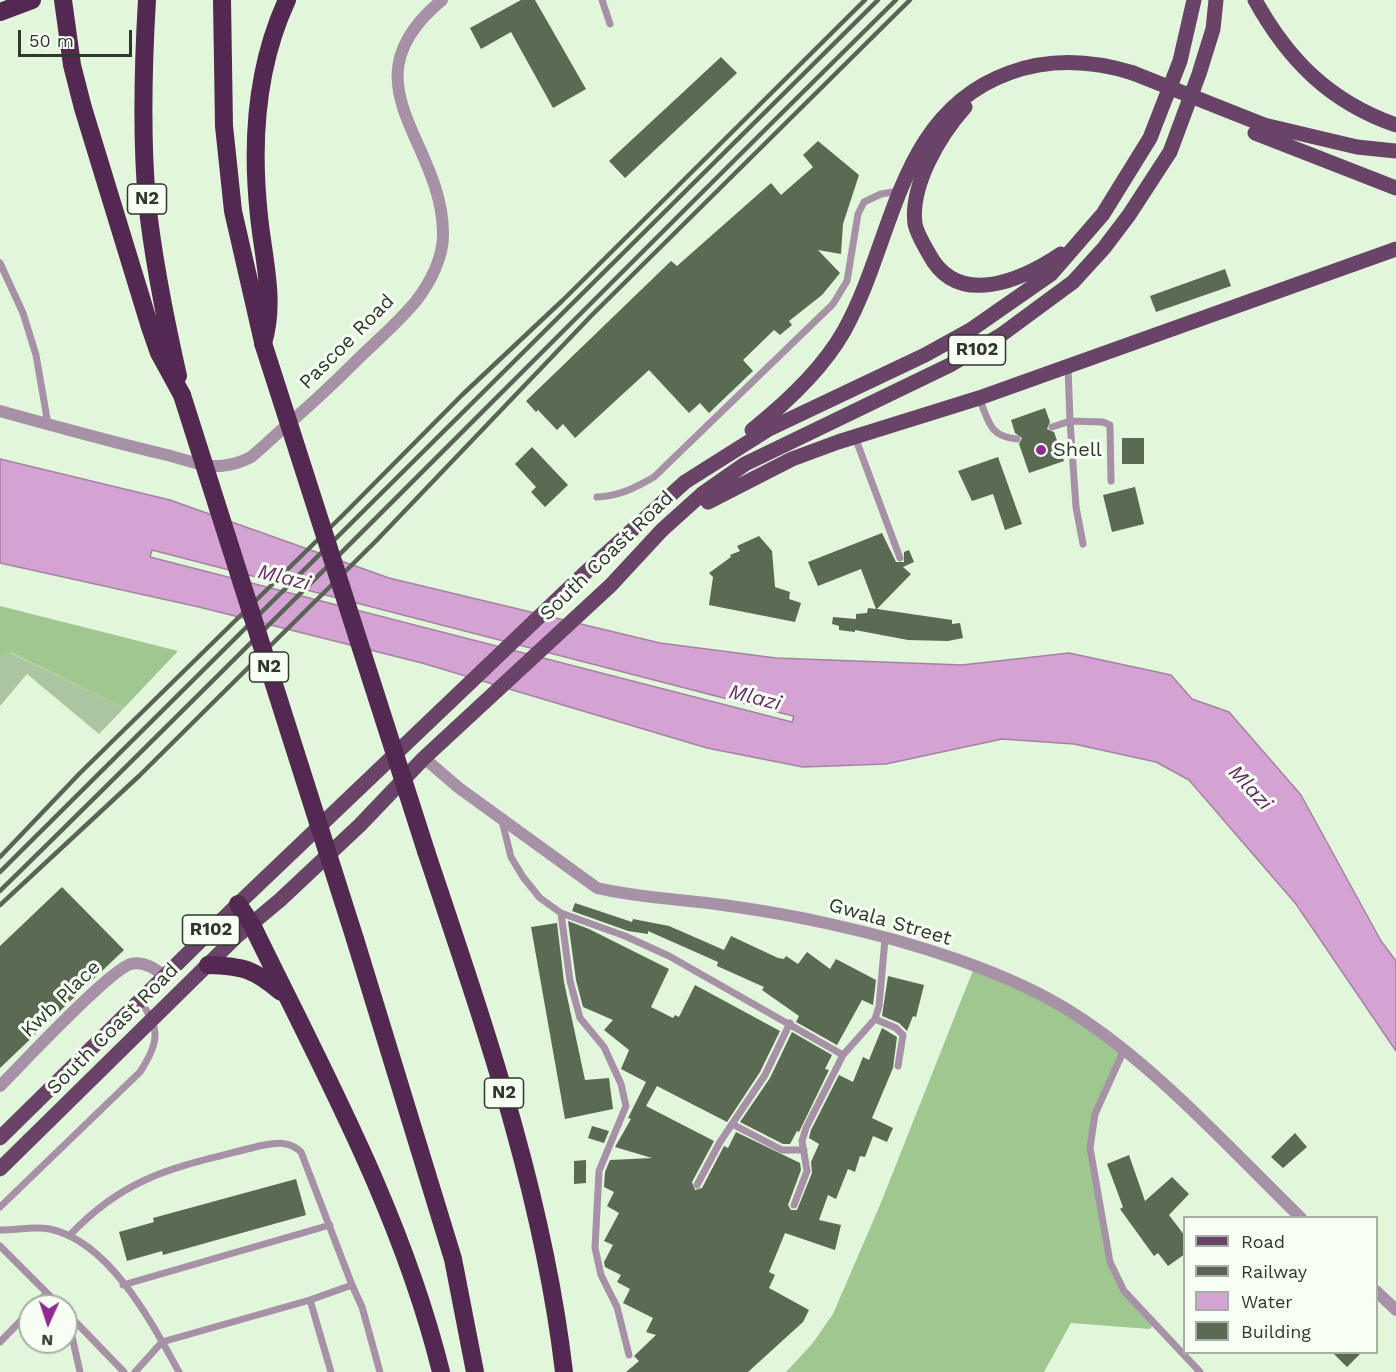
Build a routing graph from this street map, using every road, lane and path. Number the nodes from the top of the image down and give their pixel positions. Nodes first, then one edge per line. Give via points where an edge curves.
1 (32, 0) edge
2 (63, 0) edge
3 (147, 0) edge
4 (222, 0) edge
5 (287, 0) edge
6 (442, 0) edge
7 (602, 0) edge
8 (1194, 0) edge
9 (1215, 0) edge
10 (1255, 0) edge
11 (0, 12) edge
12 (610, 24) dead end
13 (1131, 78) junction
14 (1396, 125) edge
15 (1260, 129) junction
16 (1396, 151) edge
17 (1396, 188) edge
18 (898, 191) junction
19 (1081, 240) junction
20 (1396, 249) edge
21 (0, 263) edge
22 (263, 343) junction
23 (1068, 367) junction
24 (182, 395) junction
25 (979, 398) junction
26 (0, 411) edge
27 (1070, 421) junction
28 (48, 424) junction
29 (1052, 427) dead end
30 (855, 437) junction
31 (1017, 439) dead end
32 (1111, 481) dead end
33 (686, 482) junction
34 (597, 497) dead end
35 (1083, 544) dead end
36 (900, 558) dead end
37 (631, 565) junction
38 (424, 758) junction
39 (502, 821) junction
40 (238, 904) junction
41 (561, 914) junction
42 (252, 925) junction
43 (885, 939) junction
44 (208, 965) junction
45 (165, 976) junction
46 (287, 997) junction
47 (140, 1001) junction
48 (154, 1019) junction
49 (875, 1019) junction
50 (790, 1023) junction
51 (1124, 1050) junction
52 (843, 1055) junction
53 (898, 1066) dead end
54 (0, 1086) edge
55 (732, 1124) junction
56 (0, 1138) edge
57 (804, 1150) junction
58 (0, 1169) edge
59 (697, 1185) dead end
60 (794, 1205) dead end
61 (0, 1207) edge
62 (1299, 1216) edge
63 (330, 1225) junction
64 (0, 1230) edge
65 (69, 1236) junction
66 (0, 1246) edge
67 (123, 1285) junction
68 (352, 1285) junction
69 (1378, 1292) edge
70 (47, 1293) edge
71 (310, 1300) junction
72 (1396, 1310) edge
73 (18, 1323) edge
74 (78, 1324) edge
75 (0, 1342) edge
76 (162, 1342) junction
77 (76, 1354) edge
78 (629, 1354) dead end
79 (1183, 1354) edge
80 (1183, 1354) edge
81 (80, 1372) edge
82 (124, 1372) edge
83 (135, 1372) edge
84 (179, 1372) edge
85 (331, 1372) edge
86 (380, 1372) edge
87 (441, 1372) edge
88 (475, 1372) edge
89 (564, 1372) edge
90 (1200, 1372) edge

1 - 11 highway
2 - 24 highway via 83,108 150,327
3 - 24 highway, N2 via 143,70 147,200
4 - 22 highway, N2 via 224,126 232,211
5 - 22 highway via 266,56 258,115 258,214 270,318
6 - 28 street, Pascoe Road via 409,35 401,52 398,75 404,113 437,188 442,211 443,238 435,270 416,301 324,394 251,457 239,462 213,466
7 - 12 lane
8 - 19 main road, South Coast Road / R102 via 1180,61 1150,138 1103,214
9 - 37 main road, South Coast Road / R102 via 1213,29 1170,152 1129,215 1073,282 1001,335 950,365 745,464 702,494
10 - 14 main road via 1273,33 1300,65 1334,94
13 - 15 main road
13 - 18 main road via 1102,63 1071,62 1032,65 994,79 958,100 932,130
13 - 19 main road via 1072,71 1042,72 981,95 955,118 922,181 915,225 935,266 958,281 985,286 1014,280 1045,265
15 - 16 main road
15 - 17 main road
18 - 33 main road via 869,281 843,333 784,403
18 - 34 lane via 864,202 858,214 847,281 825,312 654,477 630,490
19 - 33 main road, South Coast Road / R102 via 1050,274 972,329 925,356 769,429
20 - 23 main road
21 - 28 lane via 23,313 36,355
22 - 89 highway, N2, bridge via 523,1155 546,1254
23 - 25 main road
23 - 27 lane
24 - 88 highway, N2, bridge via 453,1259
25 - 30 main road
25 - 31 lane via 994,432 1000,437
26 - 28 street, Pascoe Road
27 - 29 lane
27 - 32 lane via 1110,425
27 - 35 lane via 1076,507
30 - 36 lane
30 - 37 main road via 792,459 713,497
33 - 40 main road, South Coast Road / R102 via 586,572
37 - 38 main road, South Coast Road / R102
38 - 39 street, Gwala Street
38 - 42 main road, South Coast Road / R102 via 360,825
39 - 41 lane via 511,857 524,878 540,898
39 - 43 street, Gwala Street via 597,888 745,908
40 - 42 highway
40 - 45 main road, South Coast Road / R102
41 - 50 lane via 669,956
41 - 78 lane via 570,981 580,1018 604,1047 621,1084 626,1106 599,1171 595,1248
42 - 44 main road, South Coast Road / R102
42 - 46 highway
43 - 49 lane
43 - 51 street, Gwala Street via 1005,978 1075,1014
44 - 46 highway via 249,969
44 - 48 main road, South Coast Road / R102
45 - 47 main road, South Coast Road / R102
45 - 54 street, Kwb Place via 144,964 124,967
46 - 87 highway via 374,1174 409,1264
47 - 48 lane
47 - 56 main road, South Coast Road / R102
48 - 58 main road, South Coast Road / R102
48 - 61 lane via 154,1041 140,1072
49 - 52 lane
49 - 53 lane via 897,1028 903,1035
50 - 52 lane
50 - 55 lane via 765,1075
51 - 62 street, Gwala Street
51 - 79 lane via 1095,1114 1090,1148 1110,1262 1124,1291
52 - 57 lane via 806,1128
55 - 57 lane via 782,1150
55 - 59 lane
57 - 60 lane via 807,1171
63 - 65 lane via 301,1152 292,1144 277,1142 140,1181 89,1214
63 - 67 lane
63 - 68 lane
64 - 65 lane via 38,1228
65 - 67 lane via 88,1247
66 - 70 lane
67 - 76 lane via 148,1316
68 - 71 lane
68 - 86 lane
69 - 72 street
71 - 76 lane
71 - 85 lane
73 - 75 lane
74 - 82 lane
76 - 83 lane
76 - 84 lane
77 - 81 lane
80 - 90 lane

